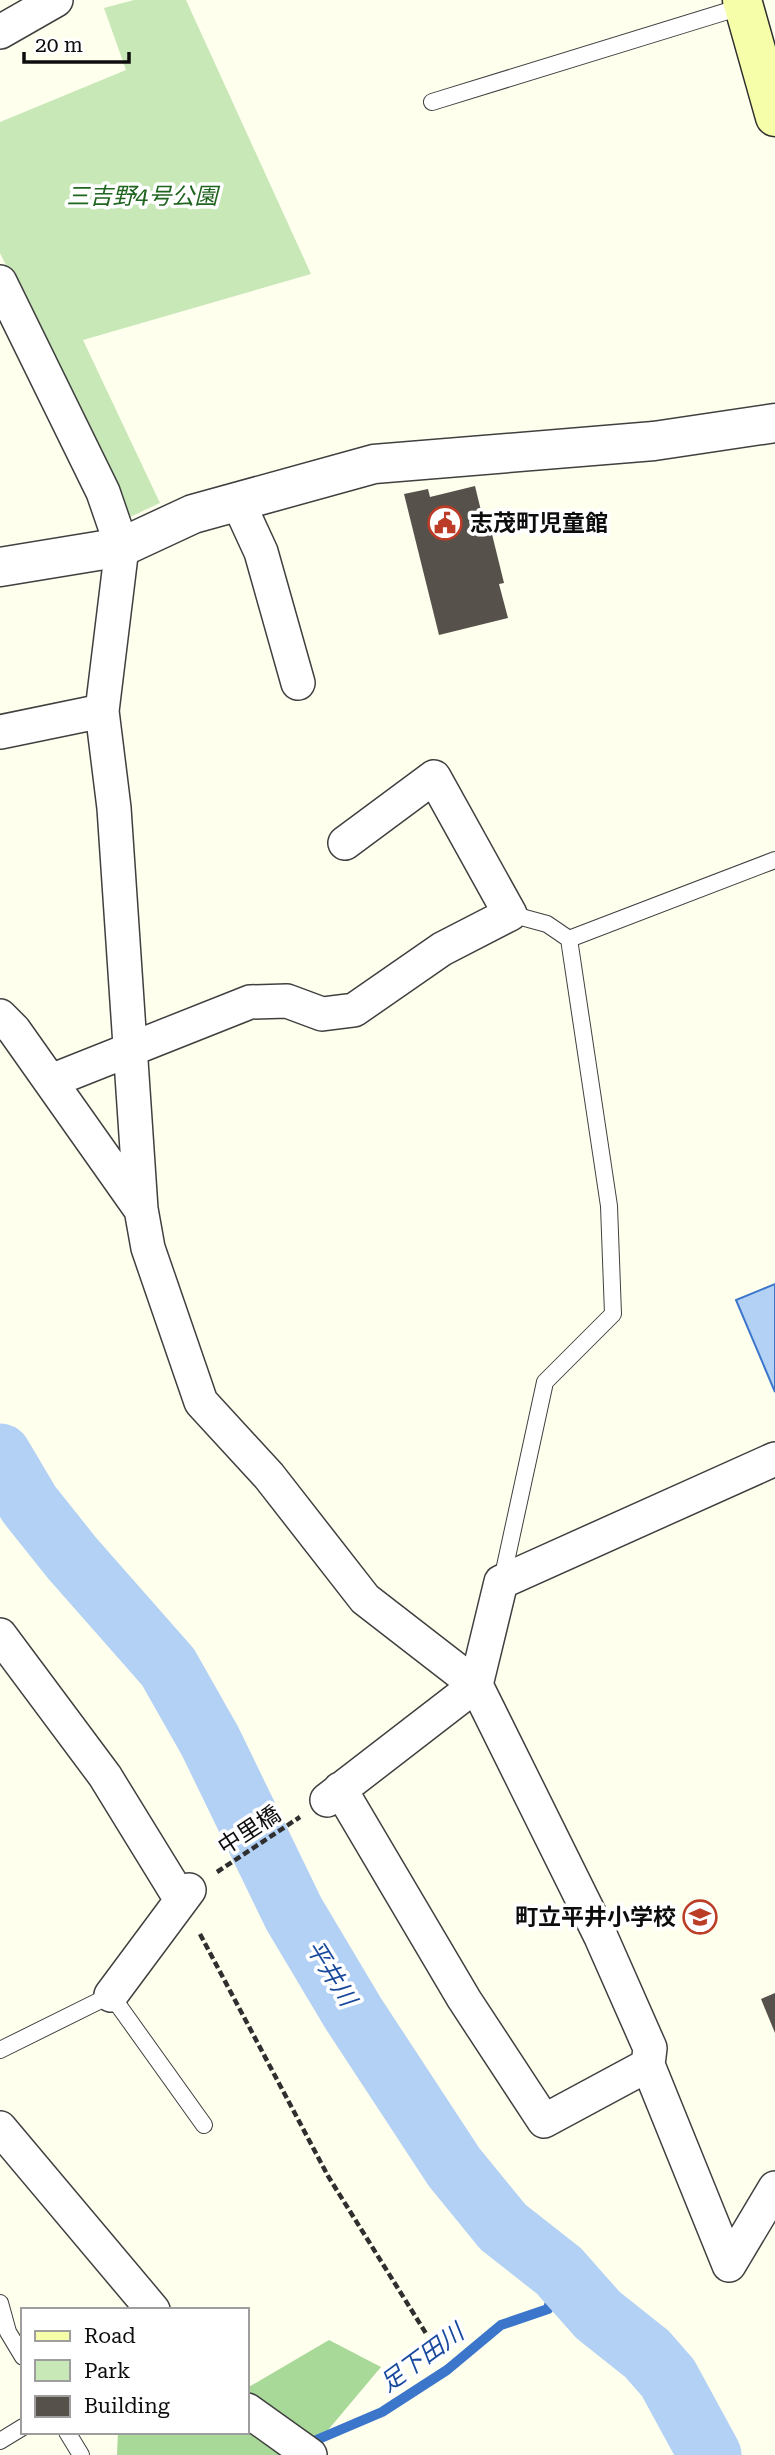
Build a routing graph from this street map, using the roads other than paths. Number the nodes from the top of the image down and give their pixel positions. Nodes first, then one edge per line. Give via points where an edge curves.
1 (56, 0) edge
2 (743, 3) edge
3 (0, 32) edge
4 (432, 102) dead end
5 (775, 117) edge
6 (0, 282) edge
7 (775, 423) edge
8 (238, 502) junction
9 (122, 547) junction
10 (0, 567) edge
11 (298, 683) dead end
12 (102, 711) junction
13 (0, 732) edge
14 (345, 843) dead end
15 (775, 860) edge
16 (510, 914) junction
17 (569, 939) junction
18 (0, 1016) edge
19 (129, 1051) junction
20 (51, 1081) junction
21 (141, 1209) junction
22 (775, 1459) edge
23 (501, 1582) junction
24 (0, 1635) edge
25 (476, 1685) junction
26 (111, 1995) junction
27 (0, 2050) edge
28 (648, 2065) junction
29 (204, 2125) dead end
30 (0, 2128) edge
31 (775, 2188) edge
32 (0, 2303) edge
33 (151, 2308) edge
34 (21, 2354) edge
35 (248, 2411) edge
36 (21, 2428) edge
37 (68, 2434) edge
38 (0, 2441) edge
39 (81, 2455) edge
40 (310, 2455) edge

1 - 3 street
2 - 4 lane
2 - 5 main road
6 - 9 street via 103,492
7 - 8 street via 654,441 374,464
8 - 9 street via 193,514
8 - 11 street via 261,552
9 - 10 street
9 - 12 street
12 - 13 street
12 - 19 street via 114,808
14 - 16 street via 434,778
15 - 17 lane
16 - 17 lane via 547,924
16 - 19 street via 442,949 354,1010 321,1014 287,1001 250,1002
17 - 23 lane via 609,1206 613,1314 545,1382
18 - 20 street
19 - 20 street
19 - 21 street
20 - 21 street
21 - 25 street via 148,1248 201,1402 269,1476 365,1599
22 - 23 street
23 - 25 street
24 - 26 street via 105,1776 184,1894
25 - 28 street via 601,1937 650,2048
25 - 28 street via 334,1794 544,2121
26 - 27 lane
26 - 29 lane
28 - 31 street via 729,2265
30 - 33 street
32 - 34 lane via 8,2332
35 - 40 street
36 - 38 lane
37 - 39 lane

